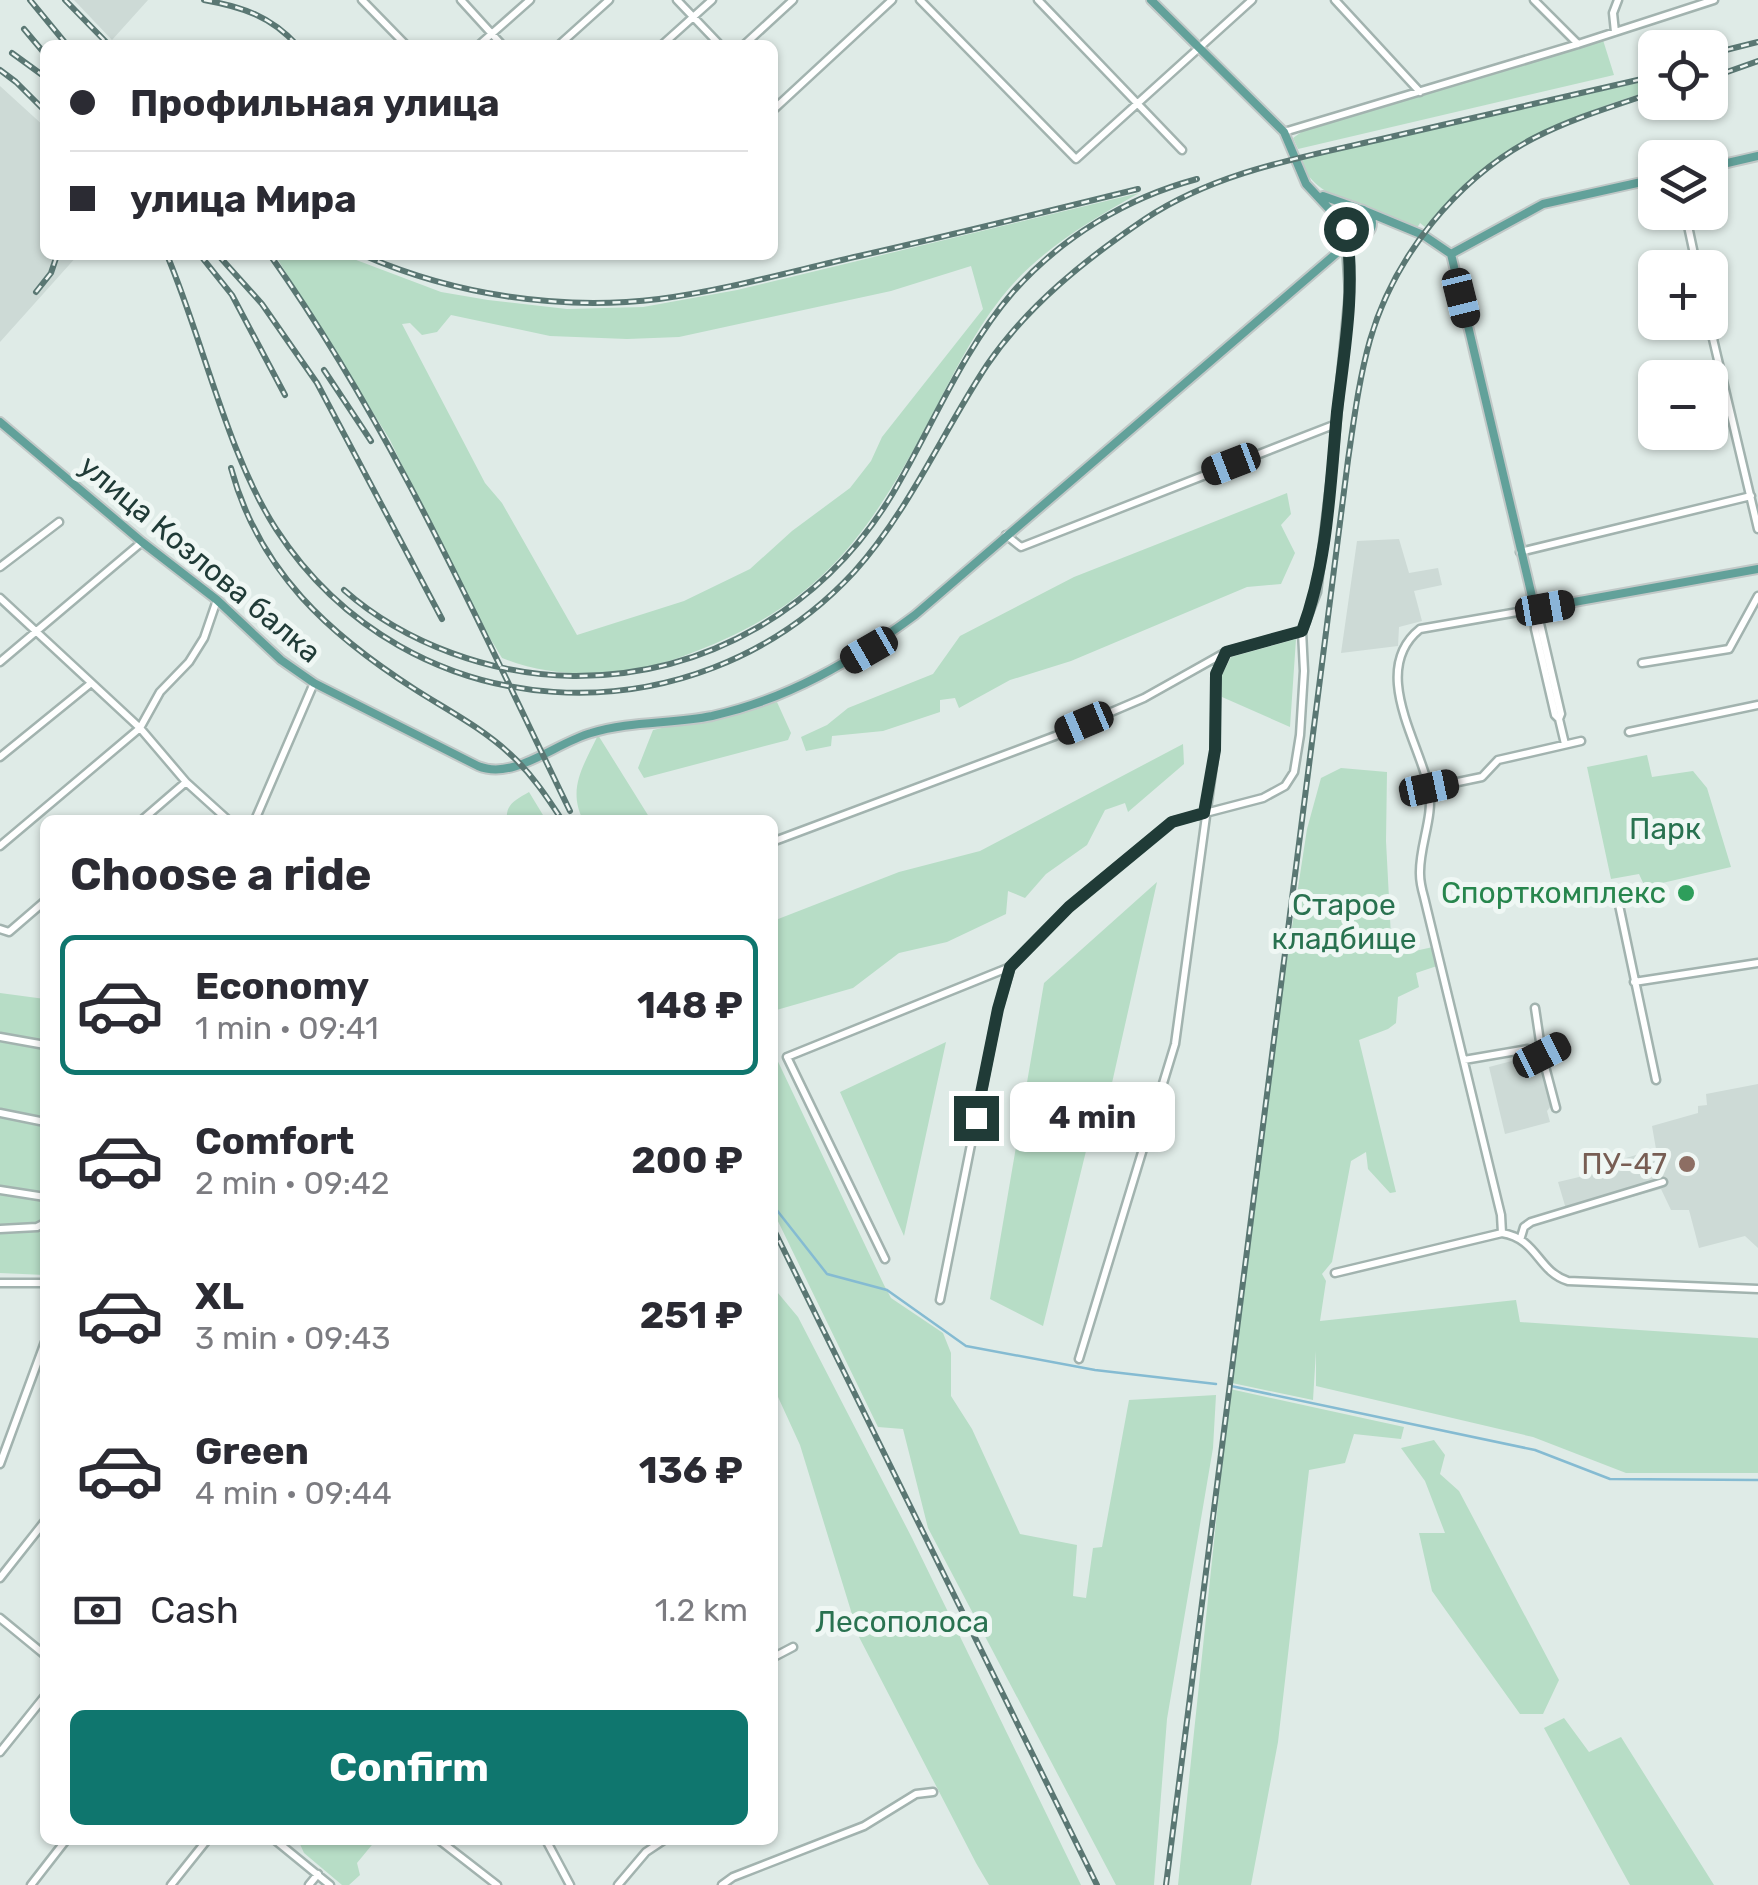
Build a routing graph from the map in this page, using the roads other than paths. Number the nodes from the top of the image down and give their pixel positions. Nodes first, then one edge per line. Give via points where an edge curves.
1 (362, 0) edge
2 (462, 0) edge
3 (530, 0) edge
4 (609, 0) edge
5 (677, 0) edge
6 (712, 0) edge
7 (792, 0) edge
8 (892, 0) edge
9 (920, 0) edge
10 (1038, 0) edge
11 (1151, 0) edge
12 (1252, 0) edge
13 (1335, 0) edge
14 (1534, 0) edge
15 (1618, 0) edge
16 (1710, 1) edge
17 (693, 17) junction
18 (1615, 32) junction
19 (492, 34) junction
20 (401, 40) edge
21 (485, 40) edge
22 (497, 40) edge
23 (565, 40) edge
24 (668, 40) edge
25 (715, 40) edge
26 (749, 40) edge
27 (1578, 44) junction
28 (1199, 48) junction
29 (1420, 92) junction
30 (778, 102) edge
31 (1140, 104) junction
32 (1284, 132) junction
33 (1182, 150) dead end
34 (1758, 156) edge
35 (1728, 163) edge
36 (1638, 182) edge
37 (1319, 194) junction
38 (1363, 210) junction
39 (1390, 222) junction
40 (1346, 228) junction
41 (1364, 235) junction
42 (1346, 245) junction
43 (1451, 254) junction
44 (1713, 340) edge
45 (0, 422) edge
46 (1336, 424) junction
47 (1752, 496) junction
48 (59, 522) dead end
49 (1758, 529) edge
50 (1006, 536) junction
51 (142, 542) junction
52 (1520, 552) junction
53 (0, 566) edge
54 (1758, 571) edge
55 (1758, 596) edge
56 (0, 598) edge
57 (217, 600) junction
58 (1535, 609) junction
59 (37, 631) junction
60 (1302, 631) junction
61 (1226, 652) junction
62 (0, 662) edge
63 (1642, 663) dead end
64 (314, 682) junction
65 (90, 684) junction
66 (1758, 705) edge
67 (140, 728) junction
68 (1629, 732) dead end
69 (1581, 741) dead end
70 (1565, 744) junction
71 (0, 757) edge
72 (186, 782) junction
73 (1429, 788) junction
74 (1204, 813) junction
75 (148, 815) edge
76 (222, 815) edge
77 (258, 815) edge
78 (778, 840) edge
79 (0, 846) edge
80 (40, 905) edge
81 (1619, 905) dead end
82 (4, 930) edge
83 (1758, 964) edge
84 (1010, 967) junction
85 (1634, 982) junction
86 (1535, 1008) dead end
87 (0, 1037) edge
88 (40, 1044) edge
89 (1562, 1045) dead end
90 (1542, 1055) junction
91 (1464, 1060) junction
92 (1656, 1080) dead end
93 (1556, 1108) dead end
94 (0, 1113) edge
95 (40, 1121) edge
96 (1663, 1182) dead end
97 (0, 1190) edge
98 (40, 1196) edge
99 (40, 1226) edge
100 (0, 1228) edge
101 (1502, 1234) junction
102 (1521, 1237) junction
103 (885, 1259) dead end
104 (1334, 1273) dead end
105 (0, 1282) edge
106 (40, 1284) edge
107 (1758, 1289) edge
108 (940, 1300) dead end
109 (40, 1356) edge
110 (1078, 1359) dead end
111 (0, 1464) edge
112 (40, 1527) edge
113 (0, 1578) edge
114 (0, 1618) edge
115 (793, 1648) dead end
116 (40, 1651) edge
117 (778, 1655) edge
118 (40, 1702) edge
119 (0, 1752) edge
120 (933, 1792) dead end
121 (62, 1845) edge
122 (203, 1845) edge
123 (281, 1845) edge
124 (445, 1845) edge
125 (549, 1845) edge
126 (656, 1845) edge
127 (318, 1874) junction
128 (31, 1885) edge
129 (172, 1885) edge
130 (310, 1885) edge
131 (330, 1885) edge
132 (497, 1885) edge
133 (570, 1885) edge
134 (618, 1885) edge
135 (722, 1885) edge

1 - 20 street
2 - 19 street
3 - 19 street
4 - 23 street
5 - 17 street
6 - 17 street
7 - 26 street
8 - 30 street
9 - 31 street via 1076,158
10 - 31 street
11 - 28 main road
12 - 28 street
13 - 29 street
14 - 27 street
15 - 18 street
16 - 18 street
17 - 24 street
17 - 25 street
18 - 27 street
19 - 21 street
19 - 22 street
27 - 29 street
28 - 31 street
28 - 32 main road
29 - 32 street
31 - 33 street
32 - 37 main road via 1300,174
34 - 35 main road
36 - 43 main road via 1543,204
37 - 38 main road
37 - 40 main road
38 - 39 main road
38 - 40 main road via 1349,212
38 - 41 main road via 1371,225
39 - 41 main road
39 - 43 main road
40 - 41 main road
40 - 42 main road
41 - 42 main road
42 - 46 street via 1349,293
42 - 50 main road
43 - 52 main road
44 - 47 street
45 - 51 main road, улица Козлова балка
46 - 50 street via 1021,547
46 - 60 street via 1317,592
47 - 49 street
47 - 52 street
48 - 53 street
50 - 64 main road, улица Козлова балка via 915,615 820,678 711,716 600,730 502,772
51 - 57 main road, улица Козлова балка
51 - 59 street
52 - 58 main road
54 - 58 main road
55 - 63 street via 1729,649
56 - 59 street
57 - 64 main road, улица Козлова балка via 269,651
57 - 67 street via 190,662 160,692
58 - 70 street
58 - 73 street via 1420,628 1406,647 1402,710
59 - 62 street
59 - 65 street
60 - 61 street
60 - 74 street via 1294,772 1263,798
61 - 74 street via 1216,674 1215,750
61 - 78 street via 1144,698 1054,736
64 - 77 street
65 - 67 street
65 - 71 street
66 - 68 street
67 - 72 street
67 - 79 street
69 - 70 street
70 - 73 street via 1498,760 1482,777
72 - 75 street
72 - 76 street
73 - 91 street via 1420,874
74 - 84 street via 1172,822 1069,907
74 - 110 street via 1174,1044
80 - 82 street
81 - 85 street
83 - 85 street
84 - 103 street via 787,1057
84 - 108 street
85 - 92 street
86 - 90 street
87 - 88 street
89 - 90 street
90 - 91 street via 1528,1050
90 - 93 street
91 - 101 street
94 - 95 street
96 - 102 street via 1532,1222
97 - 98 street
99 - 100 street
101 - 102 street
101 - 104 street
102 - 107 street via 1568,1281
105 - 106 street
109 - 111 street
112 - 113 street
114 - 116 street
115 - 117 street
118 - 119 street
120 - 135 street via 916,1794 864,1826
121 - 128 street
122 - 129 street
123 - 127 street
124 - 132 street
125 - 133 street
126 - 134 street
127 - 130 street
127 - 131 street

